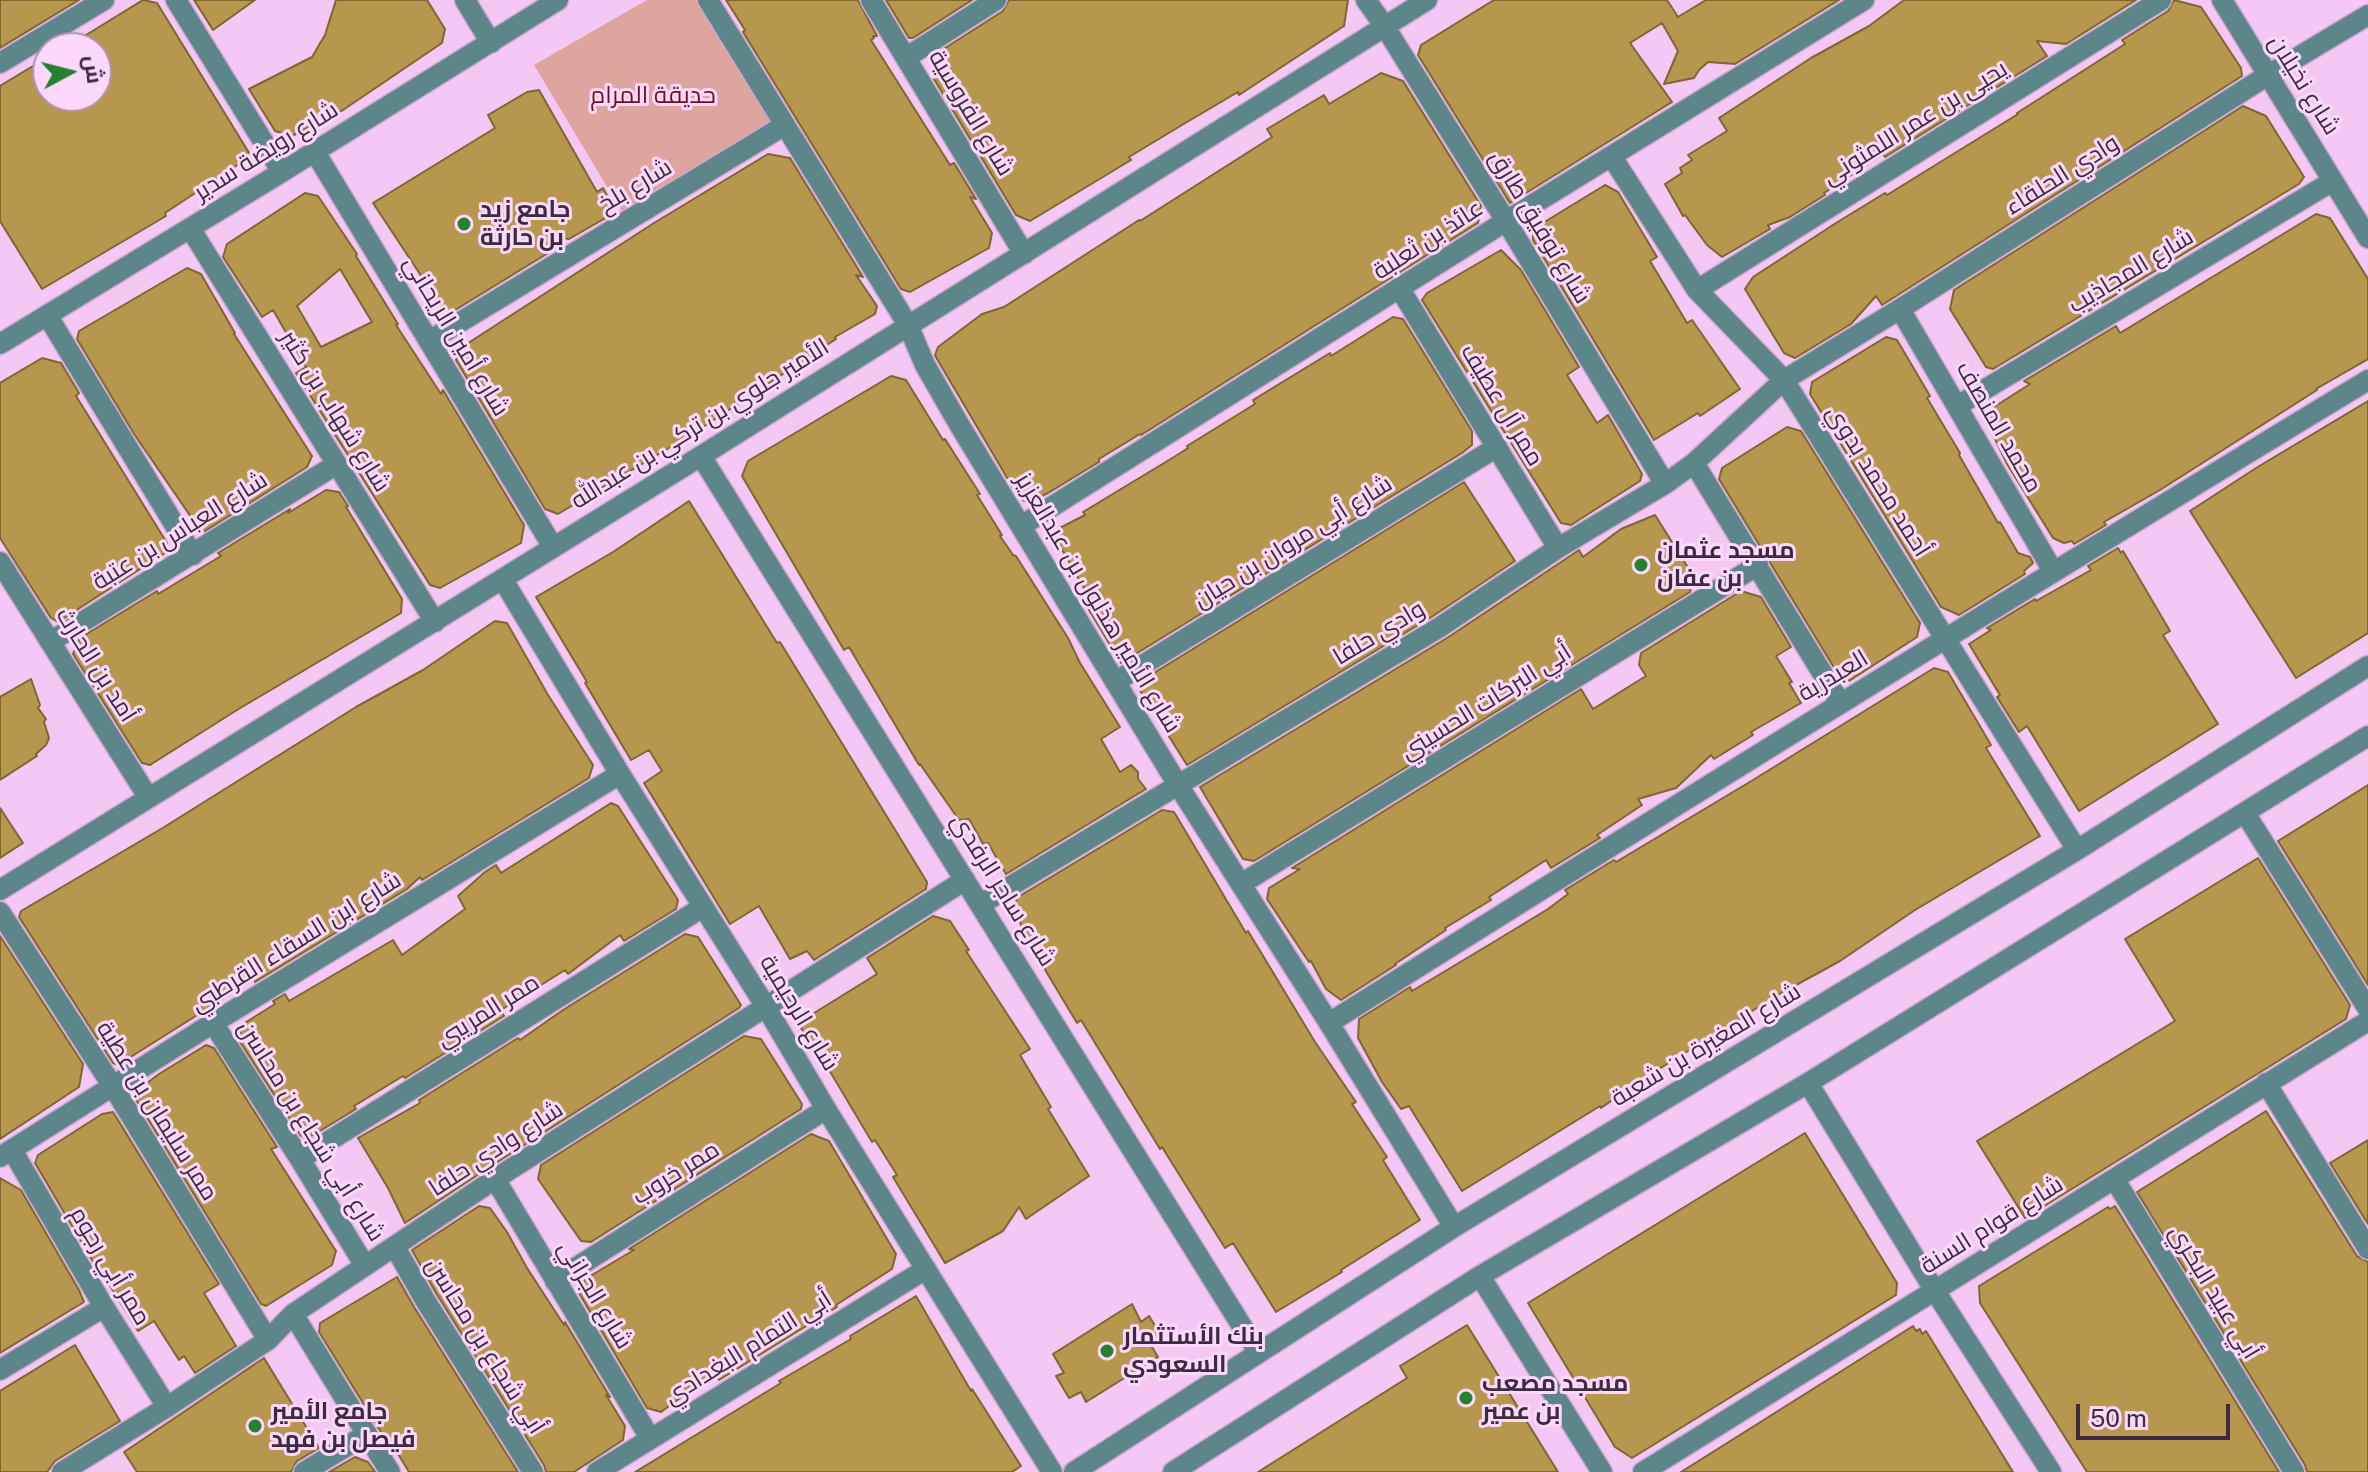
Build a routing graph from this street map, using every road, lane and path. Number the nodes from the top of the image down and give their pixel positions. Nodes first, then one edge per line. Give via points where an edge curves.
1 (104, 0) edge
2 (176, 0) edge
3 (465, 0) edge
4 (558, 0) edge
5 (708, 0) edge
6 (871, 0) edge
7 (996, 0) edge
8 (1366, 0) edge
9 (1427, 0) edge
10 (1864, 0) edge
11 (2161, 0) edge
12 (2222, 0) edge
13 (2368, 15) edge
14 (1385, 27) junction
15 (491, 43) junction
16 (907, 57) junction
17 (0, 63) edge
18 (2268, 75) junction
19 (785, 125) junction
20 (315, 152) junction
21 (1612, 157) junction
22 (282, 172) junction
23 (2333, 181) junction
24 (1506, 221) junction
25 (190, 228) junction
26 (2368, 238) edge
27 (1024, 254) junction
28 (1400, 289) junction
29 (1697, 290) junction
30 (1900, 309) junction
31 (47, 315) junction
32 (908, 325) junction
33 (429, 341) junction
34 (0, 344) edge
35 (1784, 380) junction
36 (2368, 380) edge
37 (1957, 406) junction
38 (1497, 447) junction
39 (701, 456) junction
40 (1694, 463) junction
41 (337, 464) junction
42 (1665, 484) junction
43 (1021, 526) junction
44 (553, 547) junction
45 (1558, 548) junction
46 (193, 555) junction
47 (0, 562) edge
48 (1758, 565) junction
49 (2053, 571) junction
50 (503, 580) junction
51 (435, 622) junction
52 (1947, 639) junction
53 (50, 642) junction
54 (2368, 666) edge
55 (1115, 682) junction
56 (1840, 702) junction
57 (2368, 736) edge
58 (620, 774) junction
59 (1178, 785) junction
60 (148, 797) junction
61 (2245, 813) junction
62 (2077, 850) junction
63 (965, 880) junction
64 (1241, 884) junction
65 (0, 890) edge
66 (981, 904) junction
67 (703, 907) junction
68 (0, 912) edge
69 (766, 1007) junction
70 (2368, 1009) edge
71 (2368, 1021) edge
72 (213, 1023) junction
73 (1329, 1023) junction
74 (1808, 1083) junction
75 (2266, 1083) junction
76 (112, 1085) junction
77 (826, 1109) junction
78 (6, 1154) edge
79 (300, 1159) junction
80 (495, 1179) junction
81 (2115, 1180) junction
82 (1454, 1227) junction
83 (395, 1247) junction
84 (2368, 1249) edge
85 (365, 1266) junction
86 (926, 1269) junction
87 (1480, 1276) junction
88 (555, 1281) junction
89 (1935, 1291) junction
90 (104, 1307) junction
91 (293, 1314) junction
92 (268, 1340) junction
93 (1258, 1352) junction
94 (0, 1370) edge
95 (167, 1407) junction
96 (367, 1434) junction
97 (650, 1438) junction
98 (62, 1472) edge
99 (304, 1472) edge
100 (390, 1472) edge
101 (533, 1472) edge
102 (597, 1472) edge
103 (1052, 1472) edge
104 (1074, 1472) edge
105 (1173, 1472) edge
106 (1602, 1472) edge
107 (1643, 1472) edge
108 (2051, 1472) edge
109 (2294, 1472) edge

1 - 17 street
2 - 22 street
3 - 15 street
4 - 15 street, شارع رويضة سدير
5 - 19 street, شارع الأمير هذلول بن عبدالعزيز
6 - 16 street, شارع الفروسية
7 - 16 street
8 - 14 street, شارع توفيق طارق
9 - 14 street, الأمير جلوي بن تركي بن عبدالله
10 - 21 street, عائذ بن ثعلبة
11 - 29 street, يحيى بن عمر اللمثوني
12 - 18 street, شارع نخيلان
13 - 18 street, وادي الحلقاء
14 - 24 street, شارع توفيق طارق
14 - 27 street, الأمير جلوي بن تركي بن عبدالله
15 - 20 street, شارع رويضة سدير
16 - 27 street, شارع الفروسية
18 - 23 street, شارع نخيلان
18 - 30 street, وادي الحلقاء
19 - 32 street, شارع الأمير هذلول بن عبدالعزيز
19 - 33 street, شارع بلخ
20 - 22 street, شارع رويضة سدير
20 - 33 street, شارع أمين الريحاني
21 - 24 street, عائذ بن ثعلبة
21 - 29 street, أحمد محمد بدوي
22 - 25 street, شارع رويضة سدير
23 - 26 street, شارع نخيلان
23 - 37 street, شارع المجاذيب
24 - 28 street, عائذ بن ثعلبة
24 - 42 street, شارع توفيق طارق
25 - 31 street, شارع رويضة سدير
25 - 41 street, شارع شهاب بن كثير
27 - 32 street, الأمير جلوي بن تركي بن عبدالله
28 - 38 street, ممر آل عطيف
28 - 43 street, عائذ بن ثعلبة
29 - 35 street, أحمد محمد بدوي
30 - 35 street, وادي الحلقاء
30 - 37 street, محمد المنصف
31 - 34 street, شارع رويضة سدير
31 - 46 street
32 - 39 street, الأمير جلوي بن تركي بن عبدالله
32 - 43 street, شارع الأمير هذلول بن عبدالعزيز via 925,365
33 - 44 street, شارع أمين الريحاني
35 - 40 street, وادي حلفا
35 - 52 street, أحمد محمد بدوي
36 - 49 street, العبدرية
37 - 49 street, محمد المنصف
38 - 45 street, ممر آل عطيف
38 - 55 street, شارع أبي مروان بن حيان
39 - 44 street, الأمير جلوي بن تركي بن عبدالله
39 - 63 street, شارع ساجر الرفدي
40 - 42 street, وادي حلفا
40 - 48 street
41 - 46 street, شارع العباس بن عتبة
41 - 51 street, شارع شهاب بن كثير
42 - 45 street, وادي حلفا
43 - 55 street, شارع الأمير هذلول بن عبدالعزيز
44 - 50 street, الأمير جلوي بن تركي بن عبدالله
45 - 59 street, وادي حلفا via 1440,627
46 - 53 street, شارع العباس بن عتبة
47 - 53 street, أمد بن الحارث
48 - 56 street
48 - 64 street, أبي البركات الحسيني
49 - 52 street, العبدرية
50 - 51 street, الأمير جلوي بن تركي بن عبدالله
50 - 58 street, شارع الرحيمية
51 - 60 street, الأمير جلوي بن تركي بن عبدالله
52 - 56 street, العبدرية
52 - 62 street, أحمد محمد بدوي
53 - 60 street, أمد بن الحارث
54 - 62 street, شارع المغيرة بن شعبة
55 - 59 street, شارع الأمير هذلول بن عبدالعزيز
56 - 73 street, العبدرية
57 - 61 street
58 - 67 street, شارع الرحيمية
58 - 72 street, شارع ابن السقاء القرطبي
59 - 64 street, شارع الأمير هذلول بن عبدالعزيز
59 - 66 street, وادي حلفا
60 - 65 street, الأمير جلوي بن تركي بن عبدالله
61 - 70 street
61 - 74 street
62 - 82 street, شارع المغيرة بن شعبة
63 - 66 street, شارع ساجر الرفدي
63 - 69 street, شارع وادي حلفا
64 - 73 street, شارع الأمير هذلول بن عبدالعزيز
66 - 93 street, شارع ساجر الرفدي
67 - 69 street, شارع الرحيمية
67 - 79 street, ممر المريبي
68 - 76 street, ممر سليمان بن عطية
69 - 77 street, شارع الرحيمية
69 - 80 street, شارع وادي حلفا
71 - 75 street, شارع قوام السنة
72 - 76 street, شارع ابن السقاء القرطبي
72 - 79 street, شارع أبي شجاع بن محاسن
73 - 82 street, شارع الأمير هذلول بن عبدالعزيز
74 - 87 street
74 - 89 street
75 - 81 street, شارع قوام السنة
75 - 84 street
76 - 78 street, شارع ابن السقاء القرطبي
76 - 92 street, ممر سليمان بن عطية
77 - 86 street, شارع الرحيمية
77 - 88 street, ممر خروب
78 - 90 street, ممر أبي رجوم
79 - 85 street, شارع أبي شجاع بن محاسن
80 - 83 street, شارع وادي حلفا
80 - 88 street, شارع الجراني
81 - 89 street, شارع قوام السنة
81 - 109 street, أبي عبيد البكري
82 - 93 street, شارع المغيرة بن شعبة
83 - 85 street, شارع وادي حلفا
83 - 101 street, أبي شجاع بن محاسن
85 - 91 street, شارع وادي حلفا
86 - 97 street, أبي التمام البغدادي
86 - 103 street, شارع الرحيمية
87 - 105 street
87 - 106 street
88 - 97 street, شارع الجراني
89 - 107 street, شارع قوام السنة
89 - 108 street
90 - 94 street
90 - 95 street, ممر أبي رجوم
91 - 92 street, شارع وادي حلفا
91 - 96 street
92 - 95 street, شارع وادي حلفا
93 - 104 street, شارع المغيرة بن شعبة
95 - 98 street, شارع وادي حلفا
96 - 99 street
96 - 100 street
97 - 102 street, أبي التمام البغدادي

